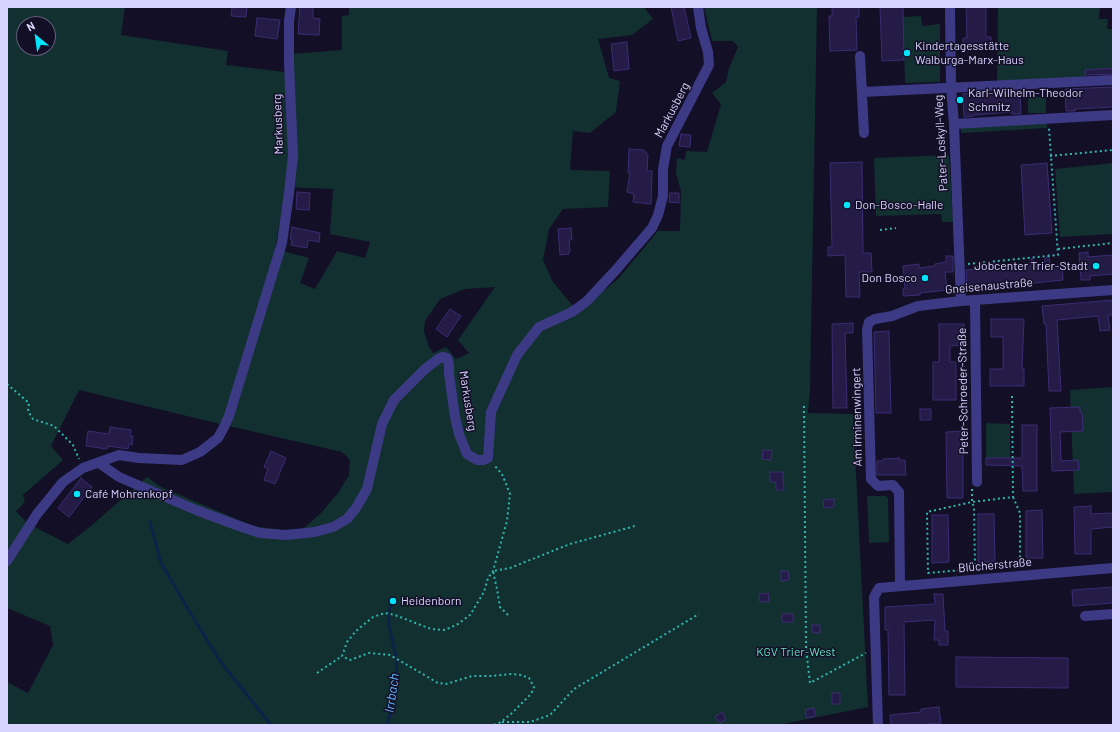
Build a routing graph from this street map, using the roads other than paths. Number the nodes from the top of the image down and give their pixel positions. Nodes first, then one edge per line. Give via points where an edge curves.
1 (290, 7) edge
2 (698, 7) edge
3 (950, 7) edge
4 (860, 56) dead end
5 (1113, 80) edge
6 (951, 88) junction
7 (862, 92) junction
8 (1113, 115) edge
9 (954, 124) junction
10 (864, 133) dead end
11 (1113, 290) edge
12 (975, 300) junction
13 (961, 301) junction
14 (869, 322) joint
15 (99, 463) junction
16 (977, 482) road end
17 (7, 561) edge
18 (1113, 568) edge
19 (900, 586) junction
20 (1113, 614) edge
21 (1084, 616) dead end
22 (878, 725) edge

1 - 15 street, Markusberg via 289,64 293,156 290,193 282,243 229,416 218,438 200,452 182,460 119,455
2 - 15 street, Markusberg via 710,65 667,146 663,168 663,196 652,228 587,301 572,312 539,327 517,355 491,412 488,458 477,460 467,454 455,417 448,358 442,357 425,369 394,400 382,424 367,489 347,519 333,527 315,532 286,534 260,532 196,510 119,477
3 - 6 street, Pater-Loskyll-Weg
4 - 7 street
5 - 6 street
6 - 7 street
6 - 9 street, Pater-Loskyll-Weg
7 - 10 street
8 - 9 street
9 - 13 street, Pater-Loskyll-Weg
11 - 12 street, Gneisenaustraße
12 - 13 street, Gneisenaustraße
12 - 16 street, Peter-Schroeder-Straße
13 - 14 street, Gneisenaustraße via 918,306
14 - 19 street, Am Irminenwingert via 867,329 871,479 878,486 893,485 899,492
15 - 17 street, Markusberg via 83,468 63,482 37,514
18 - 19 street, Blücherstraße
19 - 22 street, Blücherstraße via 879,588 874,597
20 - 21 street

